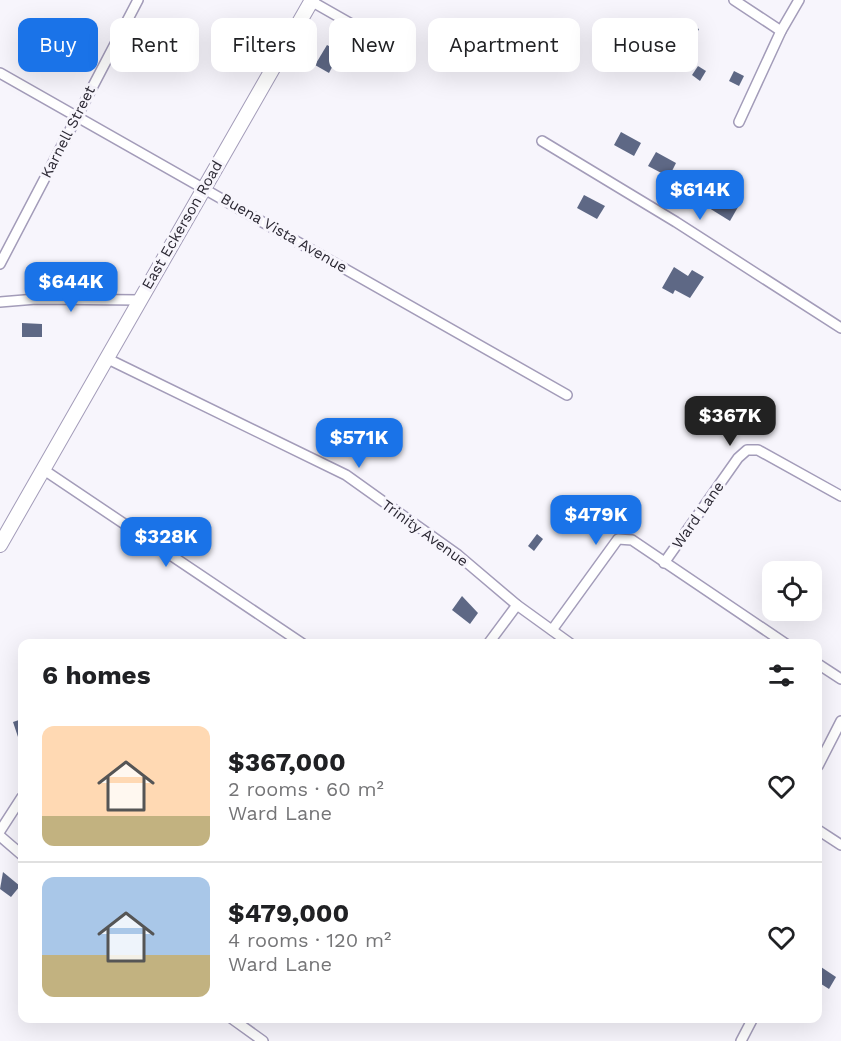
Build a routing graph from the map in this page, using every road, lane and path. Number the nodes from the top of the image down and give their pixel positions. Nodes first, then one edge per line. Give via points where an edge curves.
1 (138, 0) edge
2 (311, 0) edge
3 (734, 0) edge
4 (800, 0) edge
5 (342, 18) edge
6 (781, 31) junction
7 (0, 73) edge
8 (75, 117) junction
9 (739, 122) dead end
10 (542, 141) dead end
11 (203, 186) junction
12 (0, 264) edge
13 (139, 300) junction
14 (0, 302) edge
15 (841, 328) edge
16 (108, 359) junction
17 (567, 395) dead end
18 (44, 470) junction
19 (841, 496) edge
20 (0, 545) edge
21 (664, 563) junction
22 (517, 606) junction
23 (552, 630) junction
24 (296, 639) edge
25 (492, 639) edge
26 (564, 639) edge
27 (778, 639) edge
28 (822, 667) edge
29 (841, 680) edge
30 (841, 721) edge
31 (822, 758) edge
32 (18, 803) edge
33 (0, 831) edge
34 (822, 832) edge
35 (0, 836) edge
36 (841, 844) edge
37 (18, 852) edge
38 (238, 1023) edge
39 (750, 1023) edge
40 (263, 1041) edge
41 (741, 1041) edge

1 - 8 street, Karnell Street
2 - 5 street
2 - 11 street, East Eckerson Road
3 - 6 street
4 - 6 street
6 - 9 street
7 - 8 street, Buena Vista Avenue
8 - 11 street, Buena Vista Avenue
8 - 12 street, Karnell Street
10 - 15 street
11 - 13 street, East Eckerson Road
11 - 17 street, Buena Vista Avenue
13 - 14 street
13 - 16 street, East Eckerson Road
16 - 18 street, East Eckerson Road
16 - 22 street, Trinity Avenue via 346,476 458,555
18 - 20 street, East Eckerson Road
18 - 24 street
19 - 21 street, Ward Lane via 758,450 747,450
21 - 23 street, Ward Lane via 632,540 618,539
21 - 27 street
22 - 23 street, Trinity Avenue
22 - 25 street
23 - 26 street, Trinity Avenue
28 - 29 street
30 - 31 street
32 - 33 street
34 - 36 street
35 - 37 street
38 - 40 street
39 - 41 street

